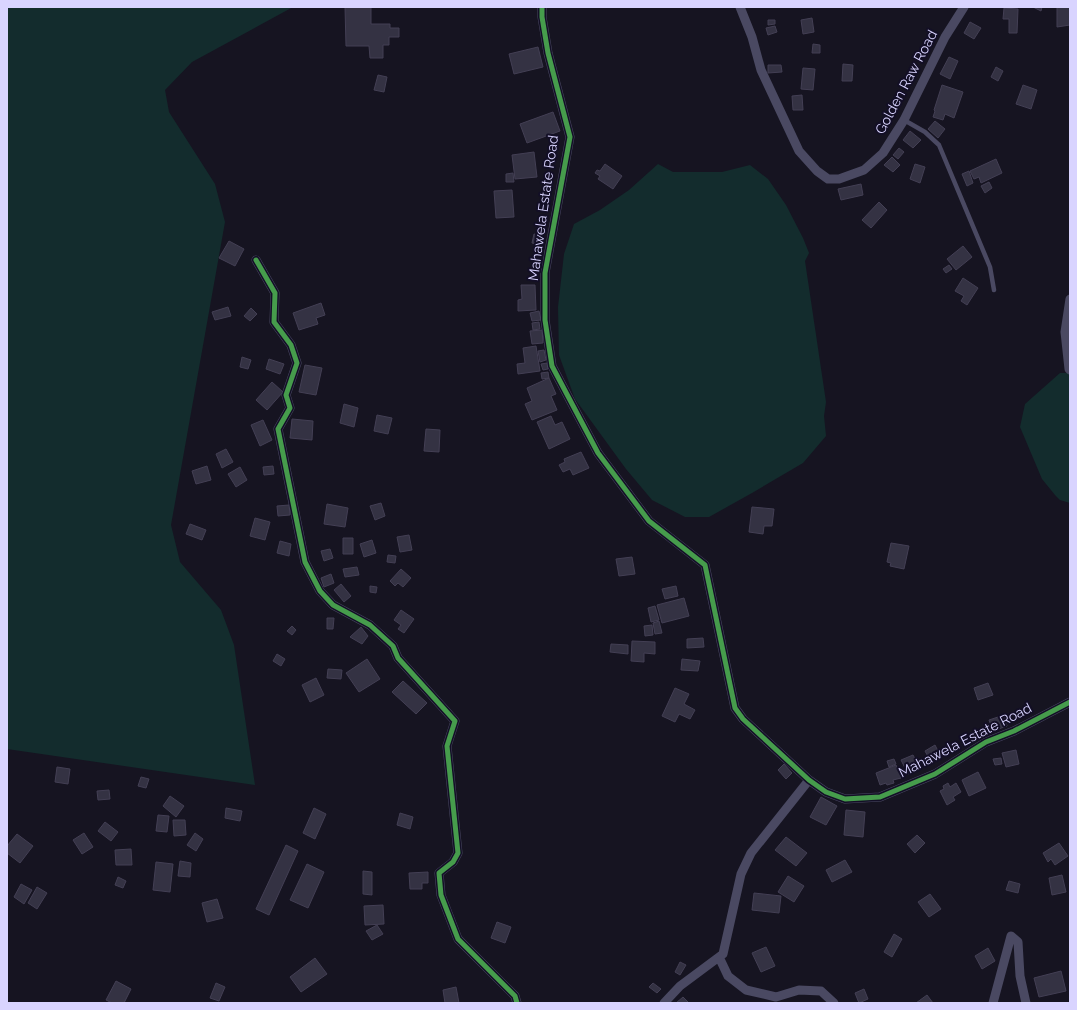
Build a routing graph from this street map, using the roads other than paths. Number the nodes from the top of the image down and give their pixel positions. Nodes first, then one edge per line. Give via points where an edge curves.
1 (542, 7) edge
2 (740, 7) edge
3 (964, 7) edge
4 (904, 120) junction
5 (256, 260) dead end
6 (994, 290) dead end
7 (1070, 299) edge
8 (1070, 370) edge
9 (1070, 702) edge
10 (809, 780) junction
11 (719, 957) junction
12 (516, 1003) edge
13 (664, 1003) edge
14 (834, 1003) edge
15 (993, 1003) edge
16 (1026, 1003) edge

1 - 10 street, Mahawela Estate Road via 548,54 570,137 545,273 544,320 552,366 598,453 645,515 705,565 735,708 743,719
2 - 4 street, Golden Raw Road via 761,70 800,151 817,171 828,179 839,179 864,170 883,153
3 - 4 street, Golden Raw Road via 945,37
4 - 6 lane via 925,132 939,145 990,267
5 - 12 street via 275,293 274,322 291,345 297,363 286,395 290,408 278,429 305,562 320,591 333,605 370,625 393,646 398,658 455,721 447,746 458,852 453,862 439,873 441,896 458,939 515,996
7 - 8 street via 1065,332
9 - 10 street, Mahawela Estate Road via 1014,731 986,742 935,774 880,797 845,799 826,792
10 - 11 street via 751,853 741,874 723,954
11 - 13 street via 680,986
11 - 14 street via 728,976 746,990 776,997 799,990 820,991
15 - 16 street via 1011,936 1018,942 1020,976

